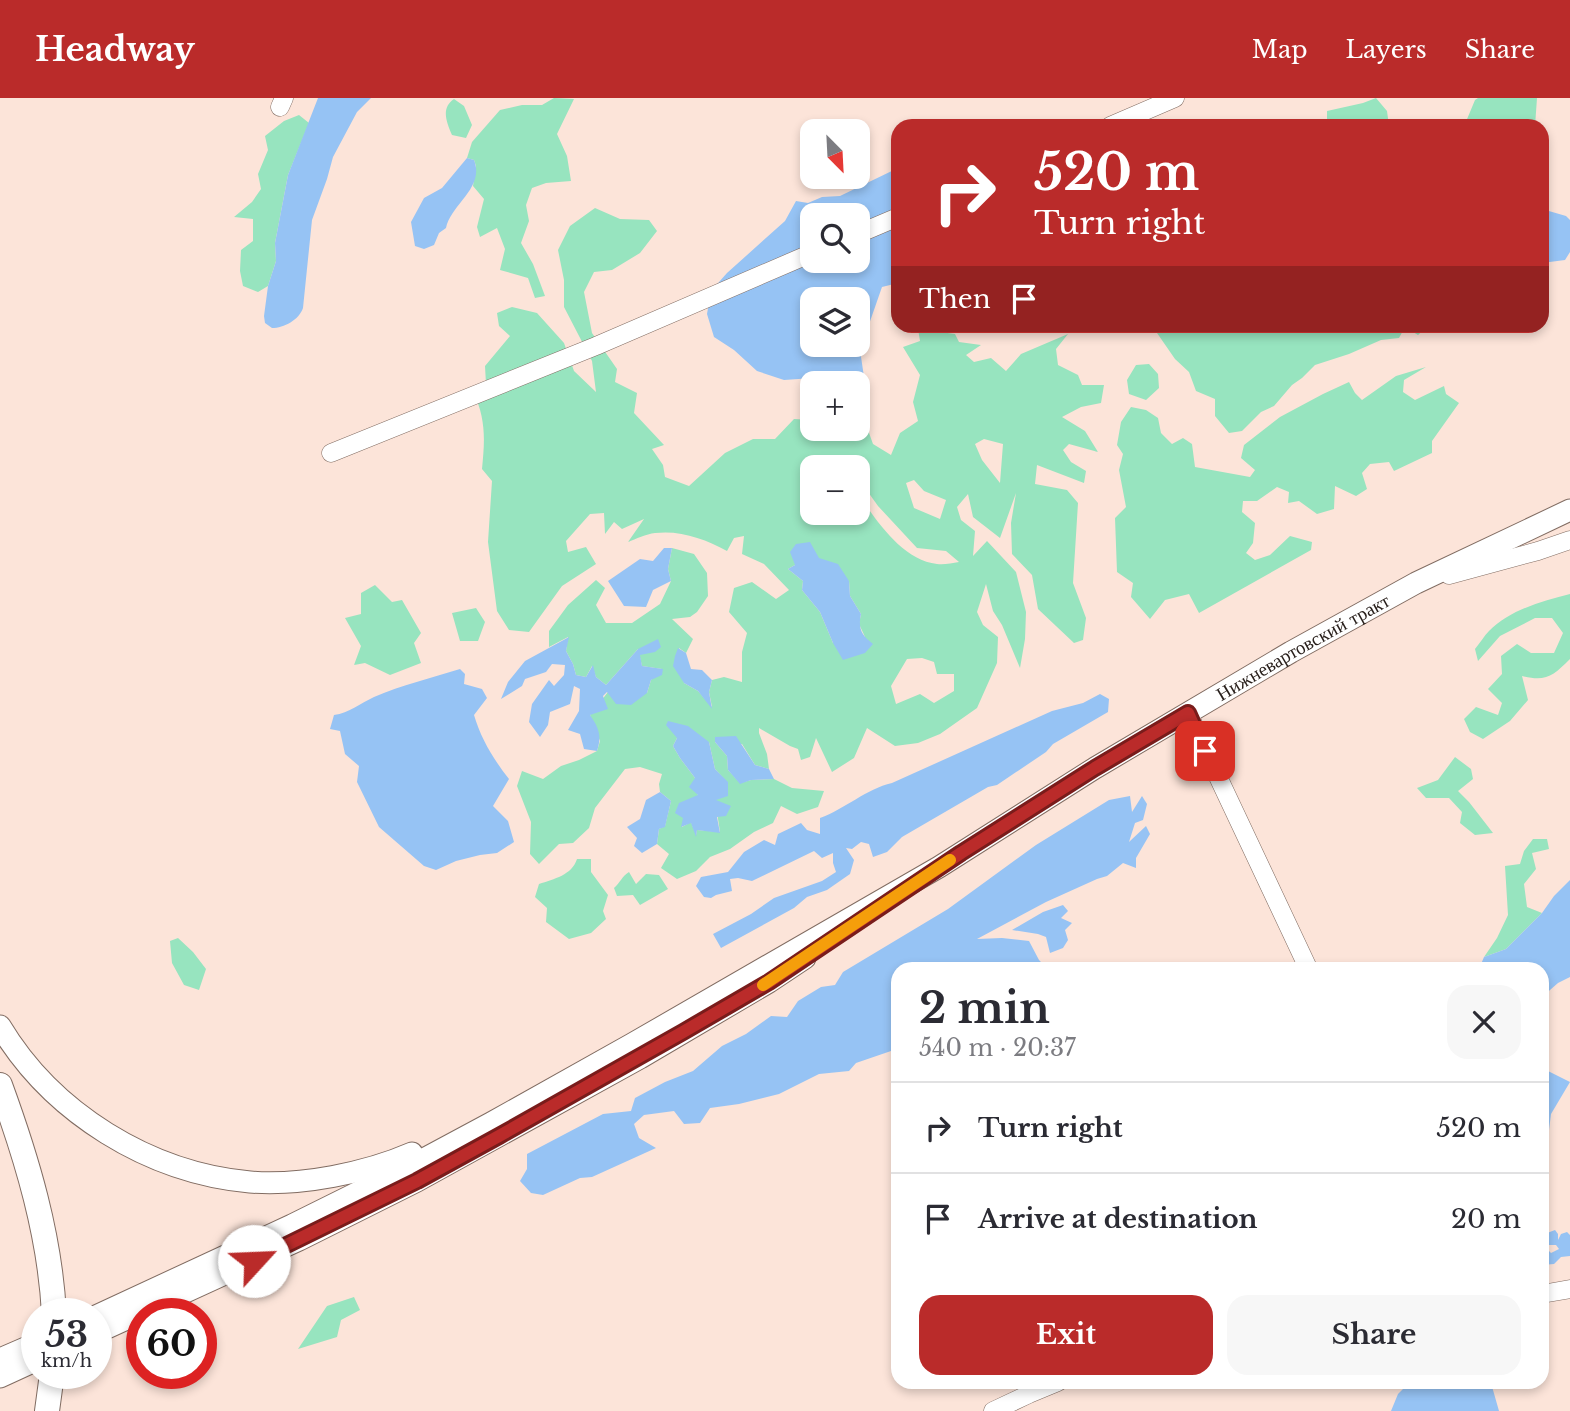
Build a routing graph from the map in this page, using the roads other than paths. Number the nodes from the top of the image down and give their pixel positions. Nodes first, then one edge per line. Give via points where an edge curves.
1 (1175, 98) edge
2 (1126, 119) edge
3 (891, 220) edge
4 (870, 229) edge
5 (800, 258) edge
6 (331, 453) dead end
7 (1570, 510) edge
8 (1570, 540) edge
9 (1416, 583) junction
10 (1188, 713) junction
11 (939, 867) junction
12 (1305, 962) edge
13 (0, 1026) edge
14 (0, 1085) edge
15 (529, 1101) junction
16 (1570, 1289) edge
17 (1549, 1293) edge
18 (53, 1298) edge
19 (112, 1309) edge
20 (112, 1326) edge
21 (21, 1350) edge
22 (0, 1359) edge
23 (21, 1367) edge
24 (0, 1377) edge
25 (50, 1389) edge
26 (1041, 1389) edge
27 (47, 1411) edge
28 (993, 1411) edge

1 - 2 lane
3 - 4 lane
5 - 6 lane
7 - 9 main road, Нижневартовский тракт
8 - 9 lane
9 - 10 main road, Нижневартовский тракт
10 - 11 main road, Нижневартовский тракт
10 - 12 lane
11 - 15 main road, Нижневартовский тракт
11 - 20 main road, Нижневартовский тракт via 769,982 511,1130 299,1240
13 - 15 main road via 52,1092 117,1139 180,1168 251,1182 328,1177 369,1168
14 - 18 highway via 44,1231
15 - 19 main road, Нижневартовский тракт via 409,1167
16 - 17 lane
21 - 22 main road
23 - 24 main road
25 - 27 highway
26 - 28 lane

